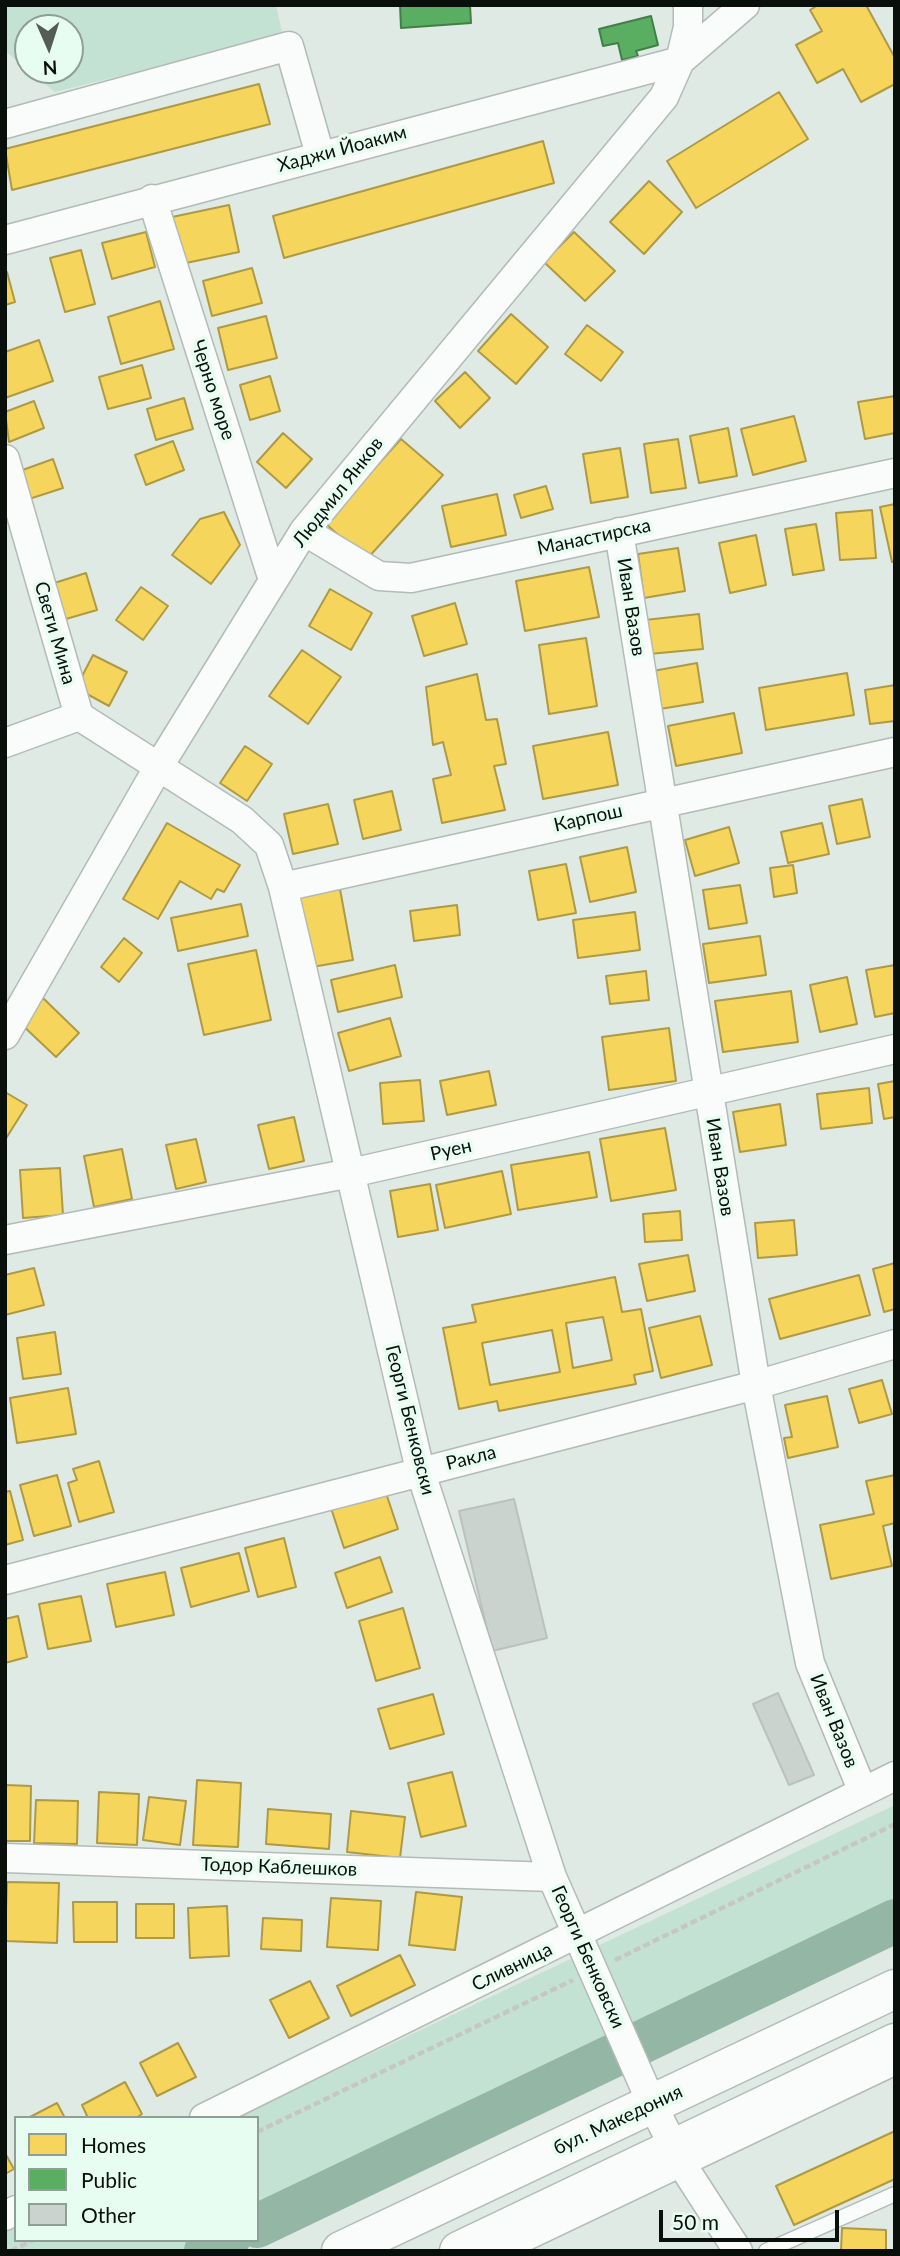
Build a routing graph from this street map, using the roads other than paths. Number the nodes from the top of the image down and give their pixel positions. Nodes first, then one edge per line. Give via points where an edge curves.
1 (688, 5) edge
2 (746, 5) edge
3 (680, 61) junction
4 (5, 124) edge
5 (320, 155) junction
6 (152, 199) junction
7 (5, 240) edge
8 (5, 458) edge
9 (895, 473) edge
10 (304, 531) junction
11 (620, 532) junction
12 (274, 580) junction
13 (79, 716) junction
14 (5, 743) edge
15 (895, 752) edge
16 (159, 766) junction
17 (661, 802) junction
18 (283, 887) junction
19 (5, 1035) edge
20 (895, 1049) edge
21 (708, 1092) junction
22 (351, 1173) junction
23 (5, 1240) edge
24 (895, 1344) edge
25 (756, 1385) junction
26 (420, 1471) junction
27 (5, 1580) edge
28 (895, 1776) edge
29 (863, 1792) junction
30 (5, 1858) edge
31 (552, 1877) junction
32 (579, 1934) junction
33 (895, 1989) edge
34 (895, 2043) edge
35 (895, 2068) edge
36 (648, 2094) junction
37 (208, 2116) edge
38 (679, 2158) junction
39 (895, 2194) edge
40 (341, 2251) edge
41 (459, 2251) edge
42 (511, 2251) edge
43 (738, 2251) edge
44 (766, 2251) edge

1 - 3 street
2 - 3 street, Людмил Янков
3 - 5 street, Хаджи Йоаким
3 - 10 street, Людмил Янков via 664,97
4 - 5 street via 289,46
5 - 6 street, Хаджи Йоаким
6 - 7 street, Хаджи Йоаким
6 - 12 street, Черно море
8 - 13 street, Свети Мина
9 - 11 street, Манастирска
10 - 11 street, Манастирска via 379,576 411,578
10 - 12 street, Людмил Янков
11 - 17 street, Иван Вазов
12 - 16 street, Людмил Янков
13 - 14 street
13 - 16 street
15 - 17 street, Карпош
16 - 18 street, Георги Бенковски via 242,820 269,845
16 - 19 street, Людмил Янков
17 - 18 street, Карпош
17 - 21 street, Иван Вазов
18 - 22 street, Георги Бенковски
20 - 21 street, Руен
21 - 22 street, Руен
21 - 25 street, Иван Вазов
22 - 23 street, Руен
22 - 26 street, Георги Бенковски
24 - 25 street, Ракла
25 - 26 street, Ракла
25 - 29 street, Иван Вазов via 810,1663
26 - 27 street, Ракла
26 - 31 street, Георги Бенковски
28 - 29 street, Сливница
29 - 32 street, Сливница
30 - 31 street, Тодор Каблешков
31 - 32 street, Георги Бенковски
32 - 36 street, Георги Бенковски
32 - 37 street, Сливница
33 - 36 street, бул. Македония
34 - 38 street
35 - 38 lane
36 - 38 street, Георги Бенковски
36 - 40 street, бул. Македония
38 - 41 street
38 - 42 lane
38 - 43 street, Георги Бенковски
39 - 44 lane

